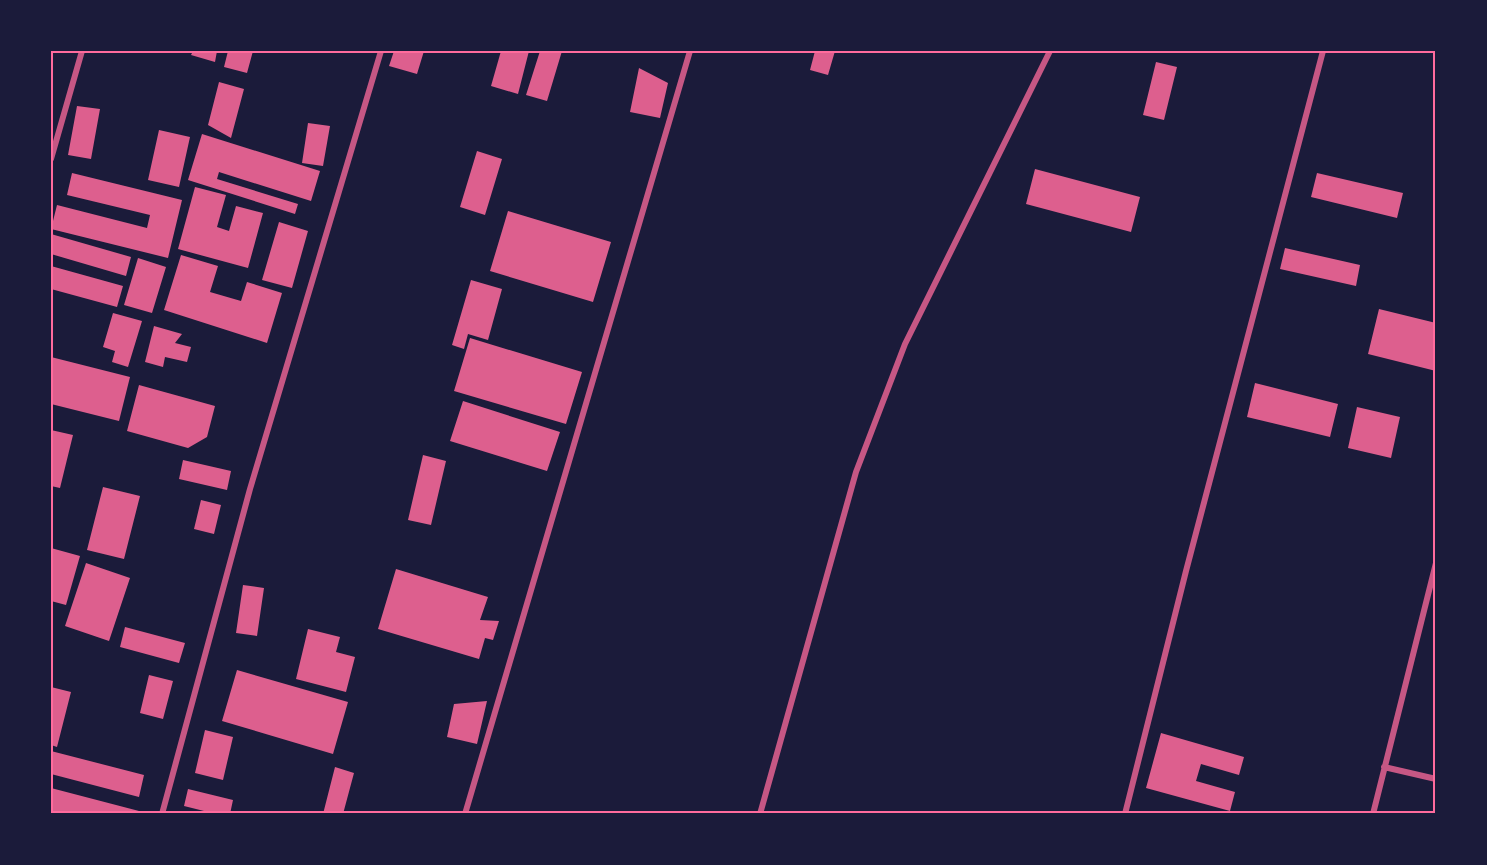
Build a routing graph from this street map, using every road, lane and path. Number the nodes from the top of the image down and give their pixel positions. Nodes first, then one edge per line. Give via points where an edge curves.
1 (82, 51) edge
2 (381, 51) edge
3 (690, 51) edge
4 (1050, 51) edge
5 (1323, 51) edge
6 (51, 159) edge
7 (1436, 562) edge
8 (1384, 767) junction
9 (1436, 779) edge
10 (162, 814) edge
11 (465, 814) edge
12 (760, 814) edge
13 (1125, 814) edge
14 (1373, 814) edge

1 - 6 street
2 - 10 street via 250,489
3 - 11 street
4 - 12 street via 905,344 856,472
5 - 13 street
7 - 8 street
8 - 9 street
8 - 14 street

